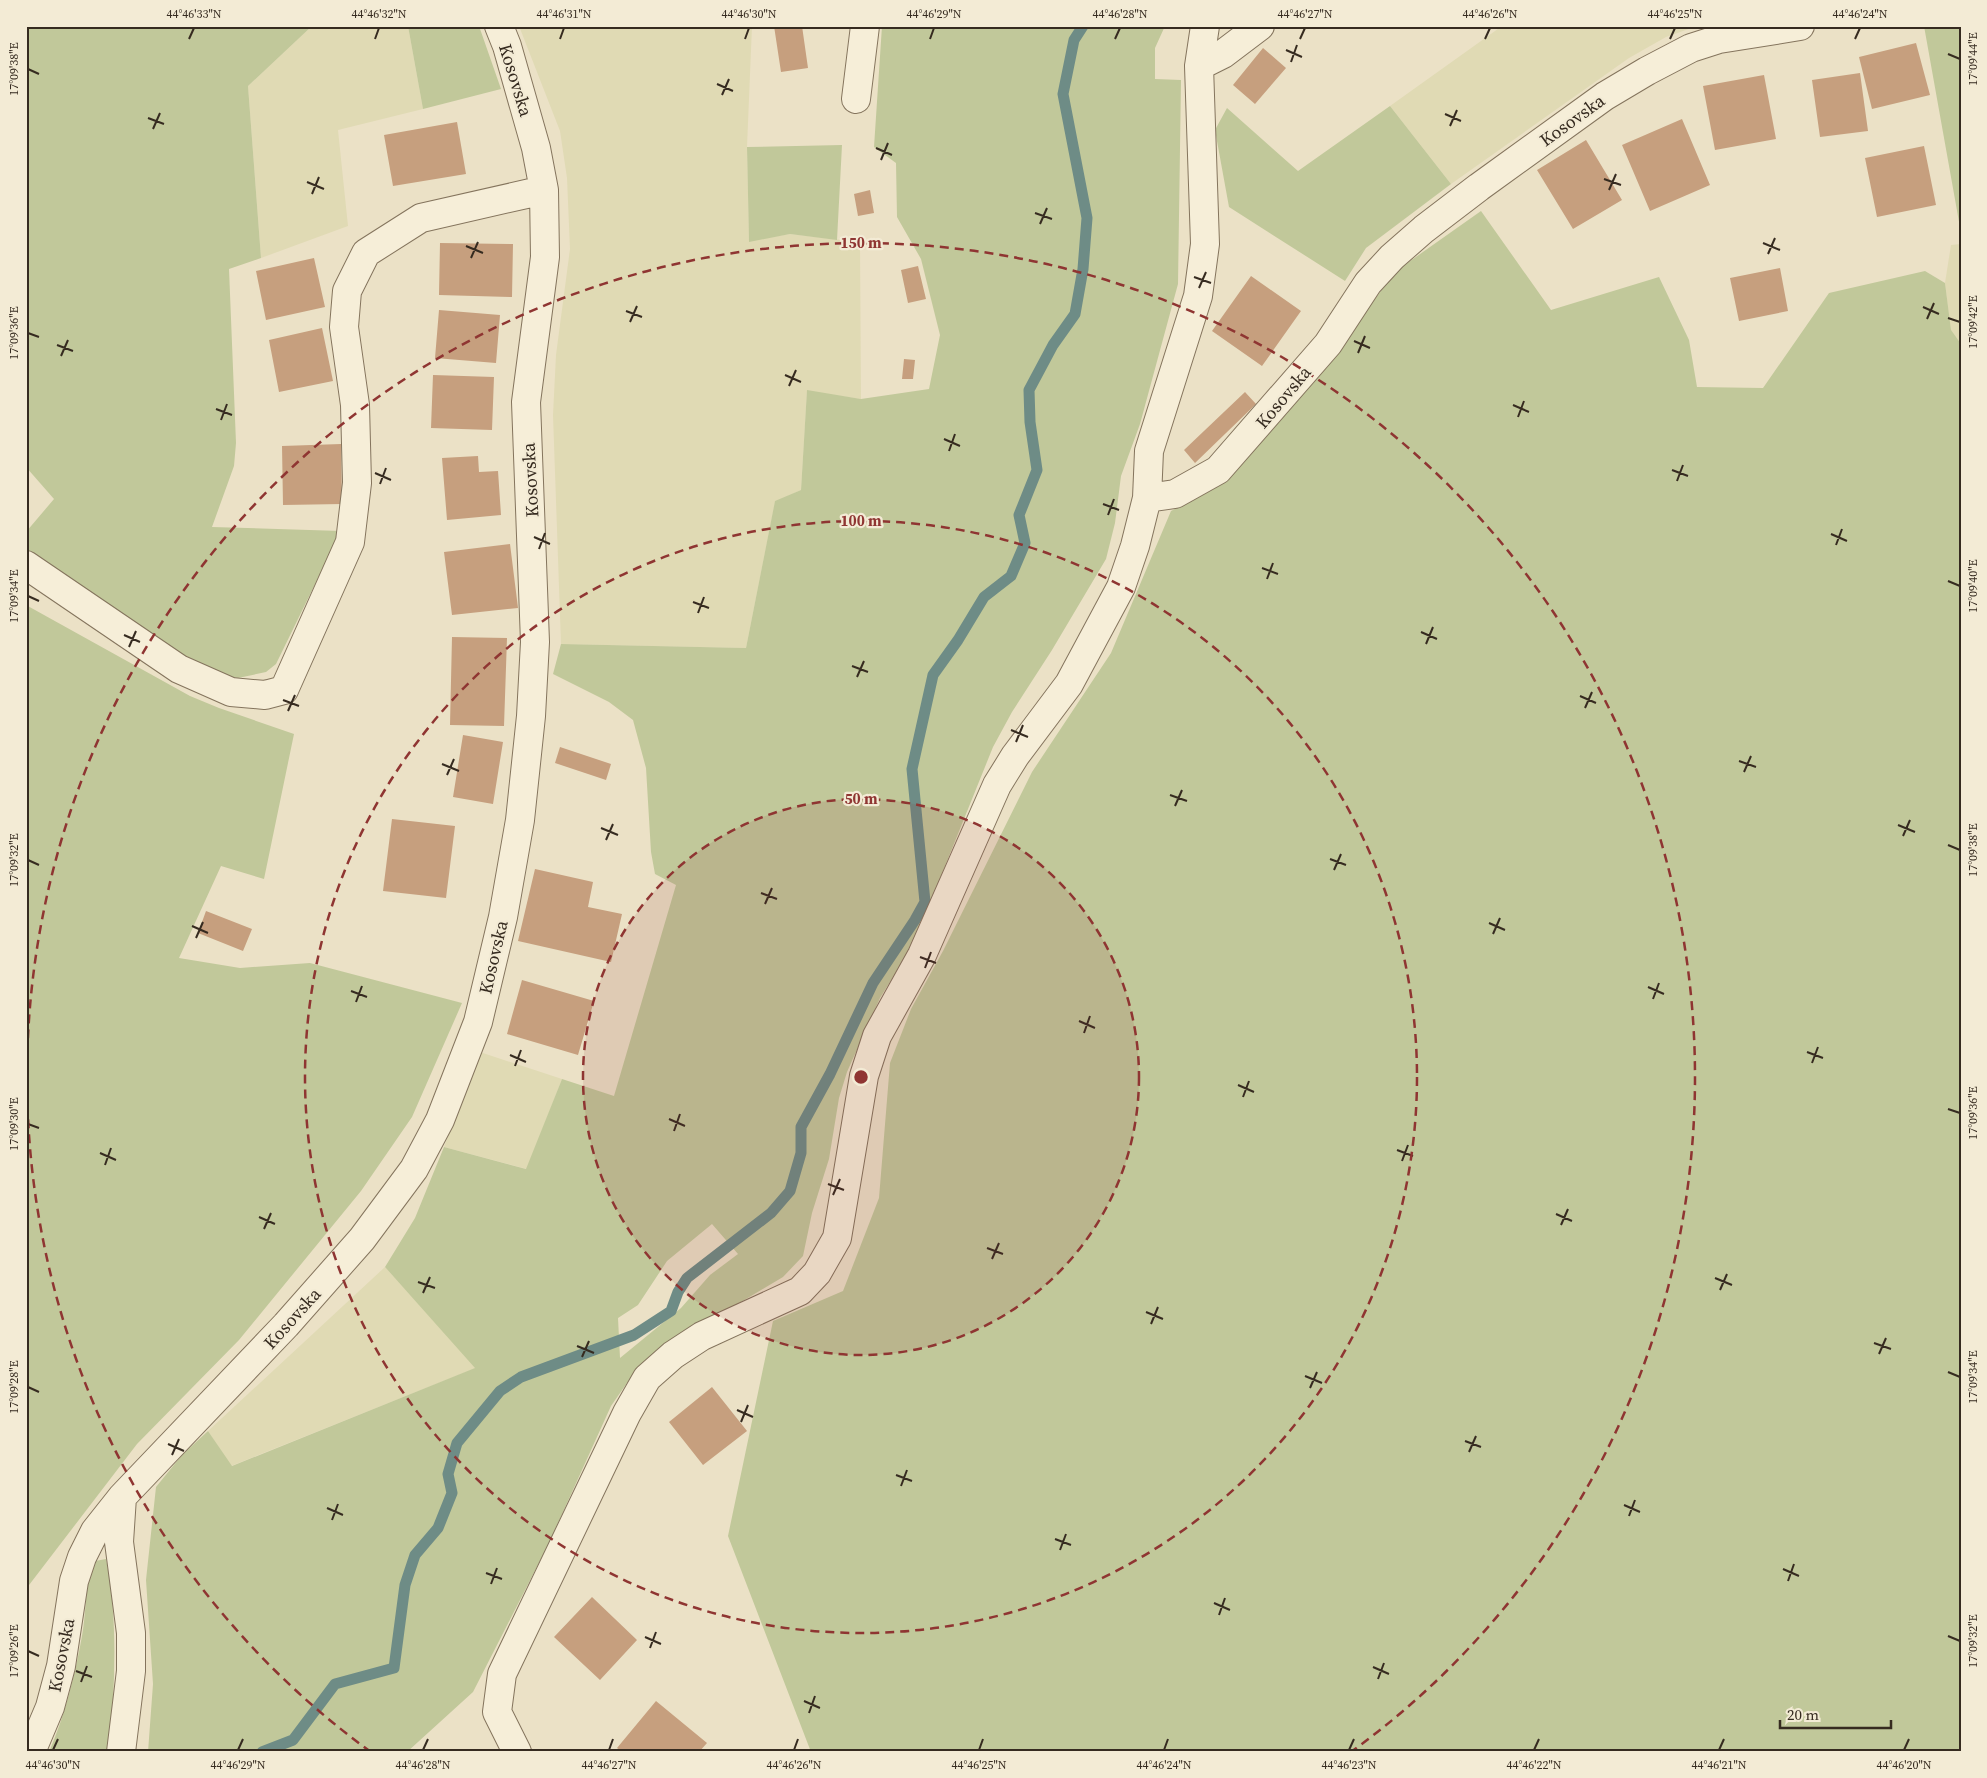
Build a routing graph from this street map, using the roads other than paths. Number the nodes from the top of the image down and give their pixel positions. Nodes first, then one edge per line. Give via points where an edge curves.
1 (498, 26) edge
2 (865, 26) edge
3 (1205, 26) edge
4 (1260, 26) edge
5 (1800, 26) edge
6 (1199, 66) junction
7 (856, 100) dead end
8 (544, 190) junction
9 (1147, 498) junction
10 (26, 565) edge
11 (122, 1497) junction
12 (31, 1752) edge
13 (121, 1752) edge
14 (517, 1752) edge

1 - 8 street, Kosovska via 507,46 536,148
2 - 7 street
3 - 6 street
4 - 6 street via 1223,54
5 - 9 street, Kosovska via 1719,39 1690,48 1647,70 1479,186 1392,257 1368,283 1328,344 1218,470 1175,494
6 - 9 street via 1205,244 1198,296 1149,451
8 - 10 street via 421,218 366,253 347,291 344,327 356,406 357,483 350,542 284,690 264,695 231,692 178,669
8 - 11 street, Kosovska via 545,257 526,402 535,642 531,716 520,820 478,1022 440,1120 414,1169 362,1239 286,1325
9 - 14 street via 1121,588 1069,684 997,785 922,955 877,1036 864,1076 837,1238 830,1254 800,1292 702,1336 661,1364 647,1378 502,1674 497,1712
11 - 12 street, Kosovska via 96,1531 82,1557 74,1581 61,1666 50,1707
11 - 13 street via 119,1542 131,1633 131,1671

